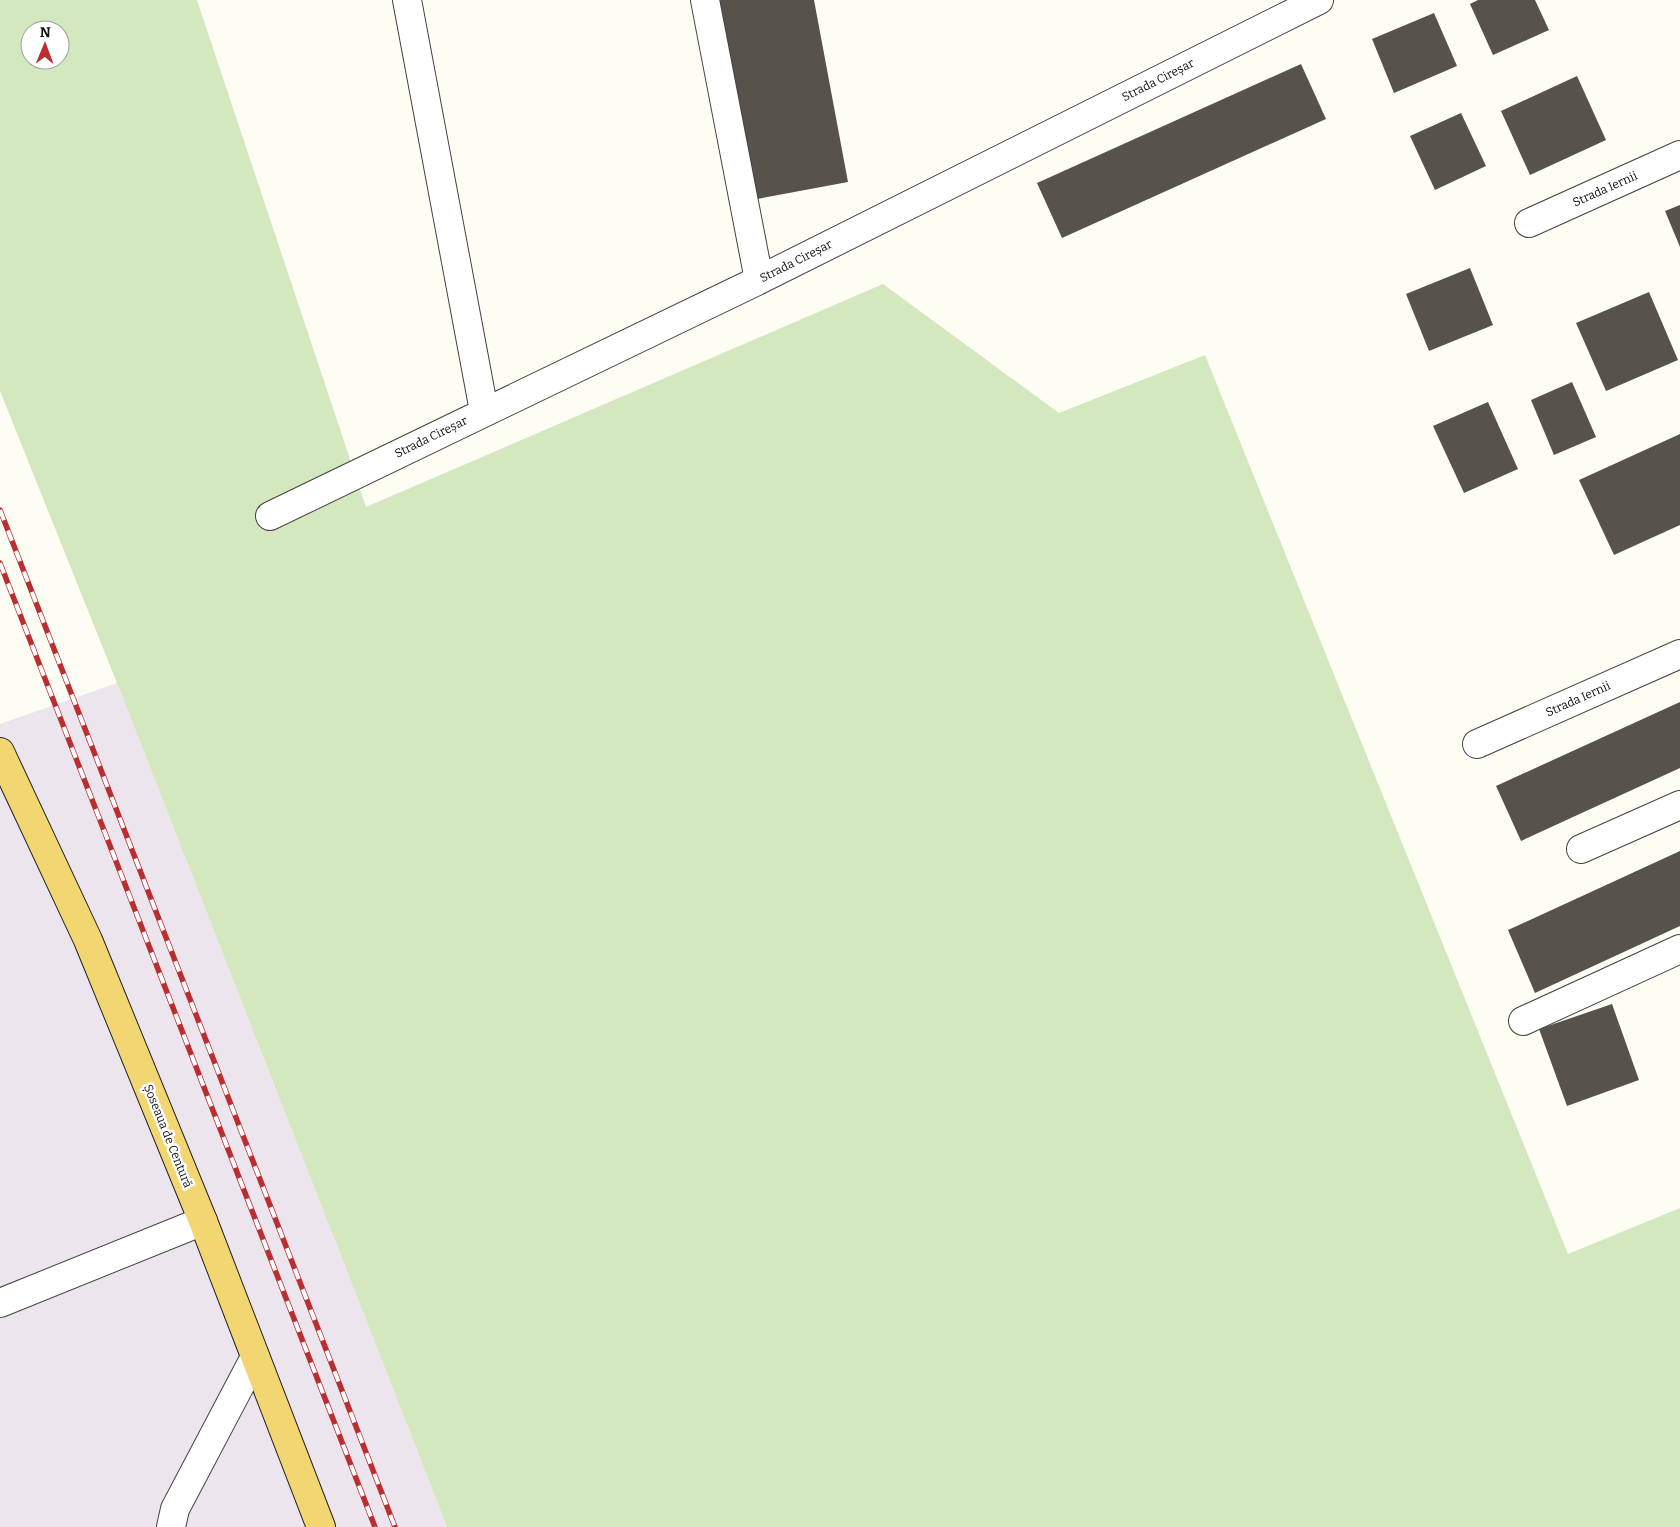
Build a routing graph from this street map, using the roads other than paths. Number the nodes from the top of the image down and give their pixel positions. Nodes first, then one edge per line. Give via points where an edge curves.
1 (407, 0) edge
2 (704, 0) edge
3 (1319, 0) edge
4 (1680, 155) edge
5 (1529, 223) dead end
6 (759, 280) junction
7 (484, 411) junction
8 (270, 516) dead end
9 (1680, 654) edge
10 (1477, 744) dead end
11 (0, 752) edge
12 (1680, 805) edge
13 (1581, 849) dead end
14 (1680, 949) edge
15 (1523, 1021) dead end
16 (203, 1221) junction
17 (0, 1303) edge
18 (255, 1357) junction
19 (171, 1527) edge
20 (321, 1527) edge

1 - 7 street
2 - 6 street
3 - 6 street, Strada Cireșar
4 - 5 street, Strada Iernii
6 - 7 street, Strada Cireșar
7 - 8 street, Strada Cireșar
9 - 10 street, Strada Iernii
11 - 16 main road, Șoseaua de Centură via 88,940
12 - 13 street
14 - 15 street
16 - 17 street
16 - 18 main road, Șoseaua de Centură
18 - 19 street via 175,1508
18 - 20 main road, Șoseaua de Centură

